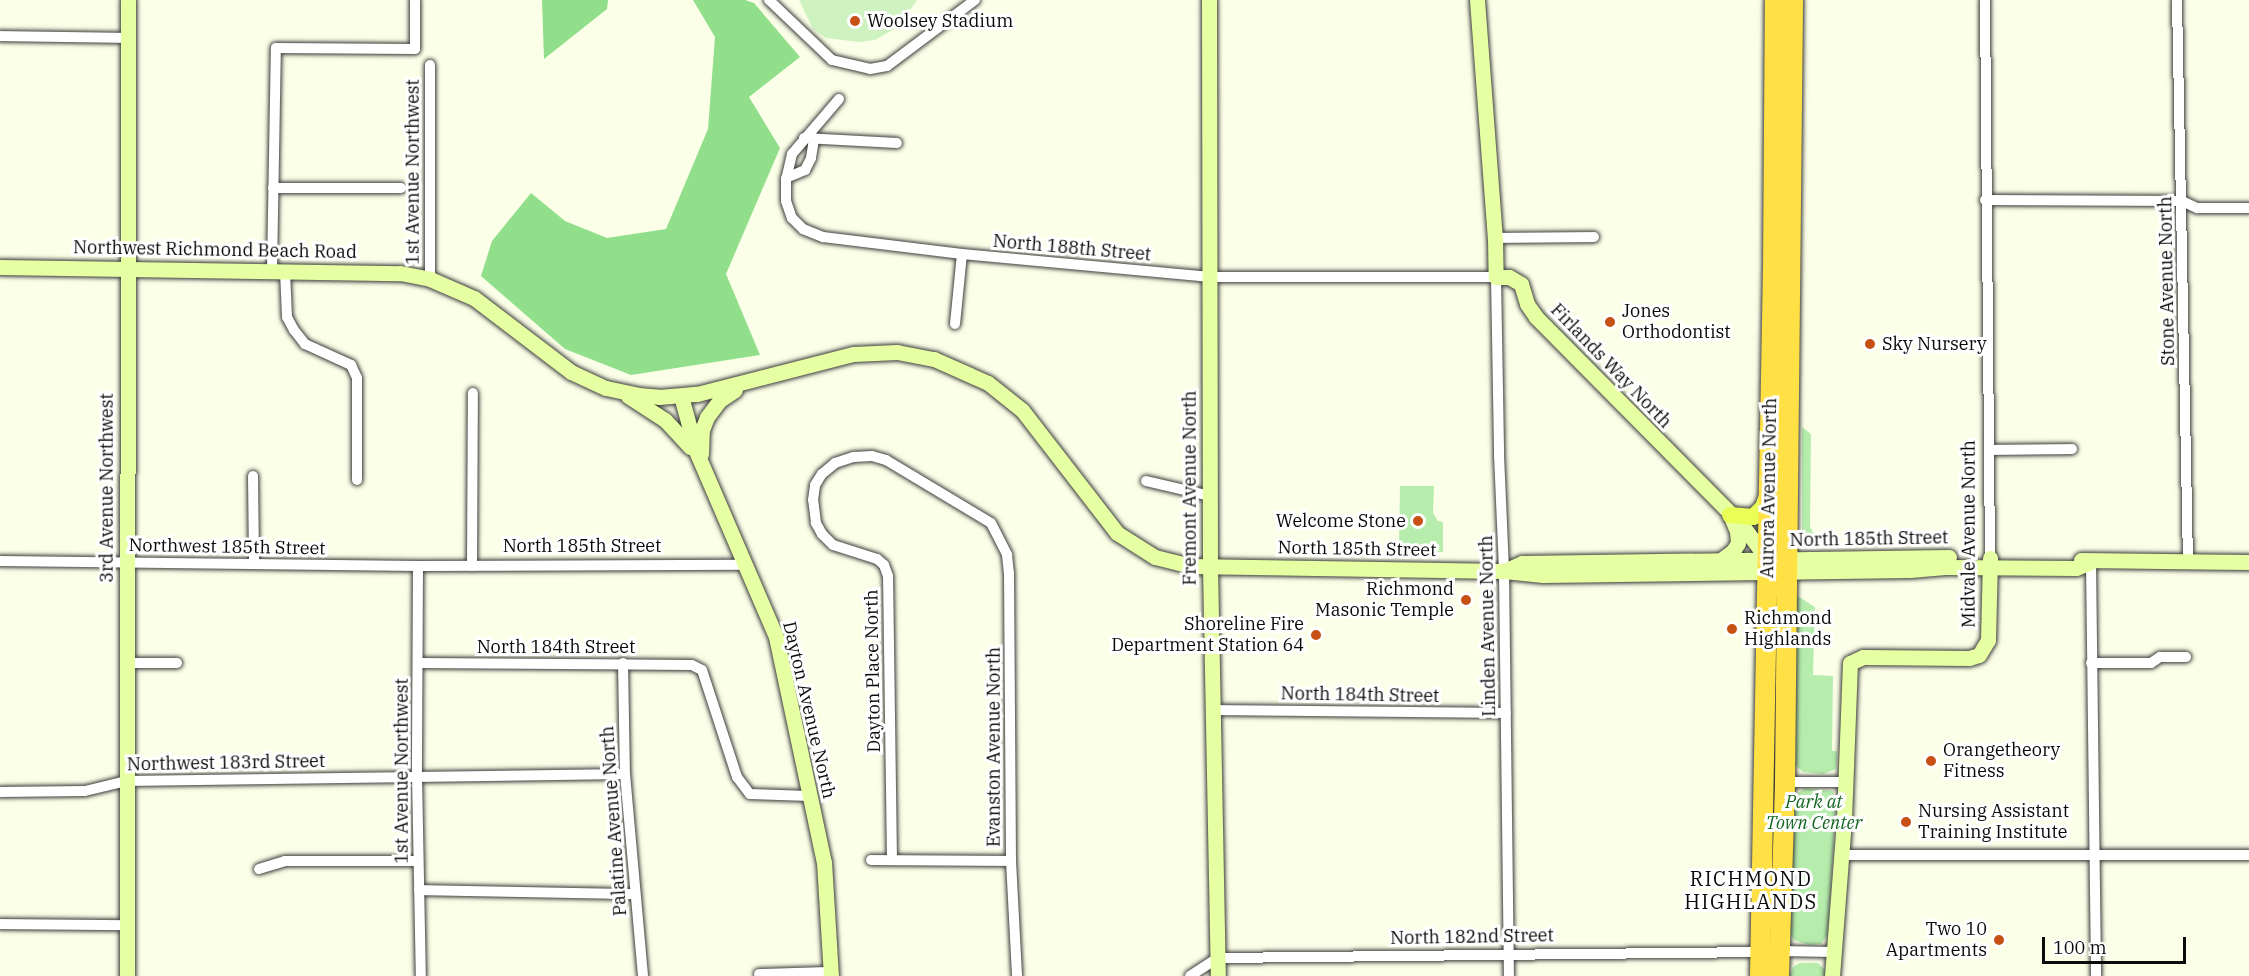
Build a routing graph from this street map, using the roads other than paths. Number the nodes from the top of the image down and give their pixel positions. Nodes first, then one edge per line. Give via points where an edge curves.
1 (128, 0) edge
2 (416, 0) edge
3 (769, 0) edge
4 (975, 0) edge
5 (1209, 0) edge
6 (1477, 0) edge
7 (1775, 0) edge
8 (1793, 0) edge
9 (1985, 0) edge
10 (2177, 0) edge
11 (0, 36) edge
12 (128, 38) junction
13 (430, 65) dead end
14 (839, 99) dead end
15 (1775, 126) junction
16 (809, 139) junction
17 (1791, 140) junction
18 (897, 144) dead end
19 (1775, 154) junction
20 (1791, 173) junction
21 (786, 178) junction
22 (273, 188) junction
23 (401, 188) dead end
24 (1985, 200) junction
25 (2182, 201) junction
26 (2249, 208) edge
27 (1594, 237) dead end
28 (1495, 238) junction
29 (962, 255) junction
30 (0, 267) edge
31 (127, 268) junction
32 (279, 271) junction
33 (1208, 276) junction
34 (1496, 276) junction
35 (430, 279) junction
36 (955, 324) dead end
37 (1772, 341) junction
38 (1789, 354) junction
39 (748, 382) junction
40 (620, 392) junction
41 (473, 393) dead end
42 (681, 396) junction
43 (2072, 449) dead end
44 (1989, 450) junction
45 (703, 466) junction
46 (253, 476) dead end
47 (357, 480) dead end
48 (1146, 481) dead end
49 (1769, 490) junction
50 (1210, 496) junction
51 (1730, 515) junction
52 (991, 523) joint
53 (1722, 560) junction
54 (0, 561) edge
55 (126, 561) junction
56 (1990, 562) junction
57 (2091, 562) junction
58 (2188, 562) junction
59 (2249, 562) edge
60 (254, 564) junction
61 (745, 565) junction
62 (418, 566) junction
63 (472, 566) junction
64 (1210, 566) junction
65 (1777, 566) junction
66 (1504, 571) junction
67 (2186, 657) dead end
68 (126, 663) junction
69 (177, 663) dead end
70 (419, 663) junction
71 (623, 663) junction
72 (2091, 663) junction
73 (1214, 710) junction
74 (1506, 713) junction
75 (626, 774) junction
76 (417, 776) junction
77 (126, 781) junction
78 (1785, 782) junction
79 (1846, 782) junction
80 (0, 792) edge
81 (809, 795) junction
82 (1763, 810) junction
83 (1783, 825) junction
84 (1840, 855) junction
85 (2249, 855) edge
86 (2093, 856) junction
87 (871, 860) dead end
88 (892, 860) junction
89 (418, 861) junction
90 (1011, 861) junction
91 (259, 869) dead end
92 (419, 890) junction
93 (635, 894) junction
94 (1761, 915) junction
95 (0, 924) edge
96 (126, 925) junction
97 (1780, 951) junction
98 (1760, 952) junction
99 (1833, 952) junction
100 (1508, 953) junction
101 (1218, 958) junction
102 (759, 974) dead end
103 (831, 974) edge
104 (127, 976) edge
105 (421, 976) edge
106 (643, 976) edge
107 (1017, 976) edge
108 (1190, 976) edge
109 (1218, 976) edge
110 (1509, 976) edge
111 (1760, 976) edge
112 (1778, 976) edge
113 (1832, 976) edge
114 (2096, 976) edge

1 - 12 street, 3rd Avenue Northwest
2 - 22 street via 415,49 276,48
3 - 4 street via 832,60 870,69 887,66
5 - 33 street, Fremont Avenue North
6 - 28 street
7 - 15 highway, Aurora Avenue North
8 - 17 highway, Aurora Avenue North
9 - 24 street, Midvale Avenue North
10 - 25 street, Stone Avenue North
11 - 12 street
12 - 31 street, 3rd Avenue Northwest
13 - 35 street, 1st Avenue Northwest
14 - 16 street, North 188th Street
15 - 17 main road
15 - 19 highway, Aurora Avenue North
16 - 18 street
16 - 21 street, North 188th Street via 792,154
16 - 21 street via 809,164 801,173
17 - 20 highway, Aurora Avenue North
19 - 20 main road
19 - 37 highway, Aurora Avenue North
20 - 38 highway, Aurora Avenue North
21 - 29 street, North 188th Street via 786,201 792,218 803,229 844,241
22 - 23 street
22 - 32 street
24 - 25 street
24 - 44 street, Midvale Avenue North
25 - 26 street via 2197,208
25 - 58 street, Stone Avenue North
27 - 28 street
28 - 34 street
29 - 33 street, North 188th Street
29 - 36 street
30 - 31 street, Northwest Richmond Beach Road
31 - 32 street, Northwest Richmond Beach Road
31 - 55 street, 3rd Avenue Northwest
32 - 35 street, Northwest Richmond Beach Road via 400,273
32 - 47 street via 287,317 294,330 312,348 351,365 357,378
33 - 34 street, North 188th Street
33 - 50 street, Fremont Avenue North
34 - 51 street, Firlands Way North via 1517,280 1536,317
34 - 66 street, Linden Avenue North
35 - 40 street, Northwest Richmond Beach Road via 474,298 571,372
37 - 38 main road
37 - 49 highway, Aurora Avenue North
38 - 65 highway, Aurora Avenue North
39 - 42 street
39 - 45 street via 720,400 707,417 700,445
39 - 64 street, North 185th Street via 867,352 916,355 951,364 988,383 1022,410 1106,522 1130,543 1174,563
40 - 42 street
40 - 45 street via 675,428
41 - 63 street
42 - 45 street, Dayton Avenue North
43 - 44 street
44 - 56 street, Midvale Avenue North
45 - 61 street, Dayton Avenue North
46 - 60 street
48 - 50 street
49 - 51 main road via 1763,507 1754,517
49 - 65 highway, Aurora Avenue North
50 - 64 street, Fremont Avenue North
51 - 53 street via 1738,543
51 - 65 street, Firlands Way North
52 - 88 street, Dayton Place North via 886,460 872,456 844,460 822,474 815,485 816,523 822,534 833,545 877,559 888,576
52 - 90 street, Evanston Avenue North via 1007,555 1009,573
53 - 65 street, North 185th Street
53 - 66 street, North 185th Street via 1522,563
54 - 55 street, Northwest 185th Street
55 - 60 street, Northwest 185th Street
55 - 68 street, 3rd Avenue Northwest
56 - 57 street, North 185th Street
56 - 65 street, North 185th Street
56 - 79 street, Midvale Avenue North via 1988,640 1979,655 1863,657 1850,663
57 - 58 street, North 185th Street
57 - 72 street
58 - 59 street, North 185th Street
60 - 62 street, Northwest 185th Street
61 - 63 street, North 185th Street
61 - 81 street, Dayton Avenue North via 776,637
62 - 63 street, North 185th Street
62 - 70 street, 1st Avenue Northwest
64 - 66 street, North 185th Street
64 - 73 street, Fremont Avenue North
65 - 66 street, North 185th Street via 1543,575
65 - 78 highway, Aurora Avenue North
65 - 82 highway, Aurora Avenue North
66 - 74 street, Linden Avenue North
67 - 72 street via 2160,657 2151,663
68 - 69 street
68 - 77 street, 3rd Avenue Northwest
70 - 71 street, North 184th Street
70 - 76 street, 1st Avenue Northwest
71 - 75 street, Palatine Avenue North
71 - 81 street, North 184th Street via 692,665 702,670 737,777 750,794
72 - 86 street
73 - 74 street, North 184th Street
73 - 101 street, Fremont Avenue North
74 - 100 street, Linden Avenue North
75 - 76 street, Northwest 183rd Street
75 - 93 street, Palatine Avenue North
76 - 77 street, Northwest 183rd Street
76 - 89 street, 1st Avenue Northwest
77 - 80 street, Northwest 183rd Street via 85,791
77 - 96 street, 3rd Avenue Northwest
78 - 79 street
78 - 83 highway, Aurora Avenue North
79 - 84 street, Midvale Avenue North
81 - 103 street, Dayton Avenue North via 824,862
82 - 83 main road
82 - 94 highway, Aurora Avenue North
83 - 97 highway, Aurora Avenue North
84 - 86 street
84 - 99 street, Midvale Avenue North
85 - 86 street
86 - 114 street
87 - 88 street
88 - 90 street
89 - 91 street via 285,861
89 - 92 street, 1st Avenue Northwest
90 - 107 street, Evanston Avenue North
92 - 93 street
92 - 105 street, 1st Avenue Northwest
93 - 106 street, Palatine Avenue North
94 - 97 main road via 1769,940
94 - 98 highway, Aurora Avenue North
95 - 96 street
96 - 104 street, 3rd Avenue Northwest
97 - 99 street
97 - 112 highway, Aurora Avenue North
98 - 100 street, North 182nd Street
98 - 111 highway, Aurora Avenue North
98 - 112 main road
99 - 113 street, Midvale Avenue North
100 - 101 street, North 182nd Street
100 - 110 street, Linden Avenue North
101 - 108 street
101 - 109 street, Fremont Avenue North
102 - 103 street

